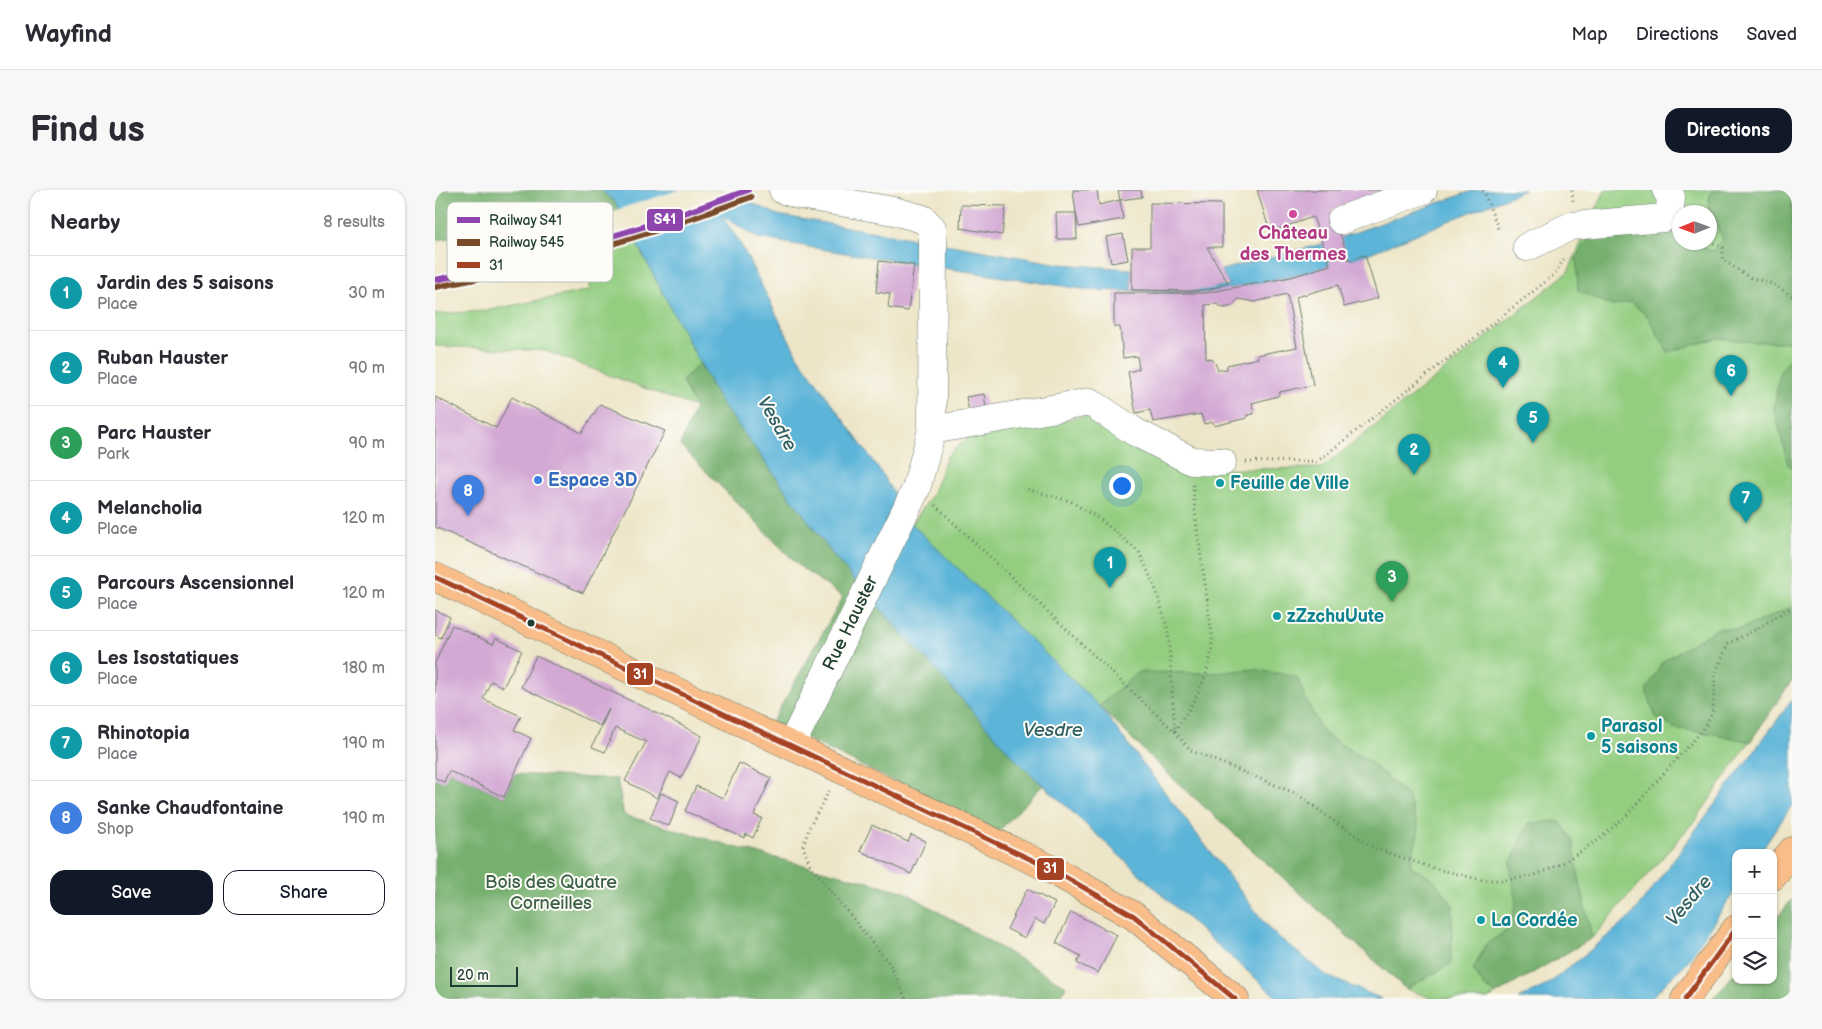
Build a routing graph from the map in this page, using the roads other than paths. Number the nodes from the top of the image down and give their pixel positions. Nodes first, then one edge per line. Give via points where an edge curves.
1 (783, 190) edge
2 (1423, 190) edge
3 (1665, 190) edge
4 (1341, 220) dead end
5 (1527, 247) dead end
6 (931, 430) junction
7 (1222, 462) road end
8 (435, 577) edge
9 (791, 746) junction
10 (1792, 851) edge
11 (1777, 871) edge
12 (1732, 934) edge
13 (1235, 999) edge
14 (1685, 999) edge

1 - 6 street, Rue Hauster via 894,211 923,219 932,228
2 - 4 street
3 - 5 street via 1671,197 1670,209 1664,218 1571,226
6 - 7 street via 1090,402 1135,432 1192,461
6 - 9 street, Rue Hauster via 913,494
8 - 9 main road
9 - 13 main road via 1049,868 1134,916
10 - 11 main road
12 - 14 main road

